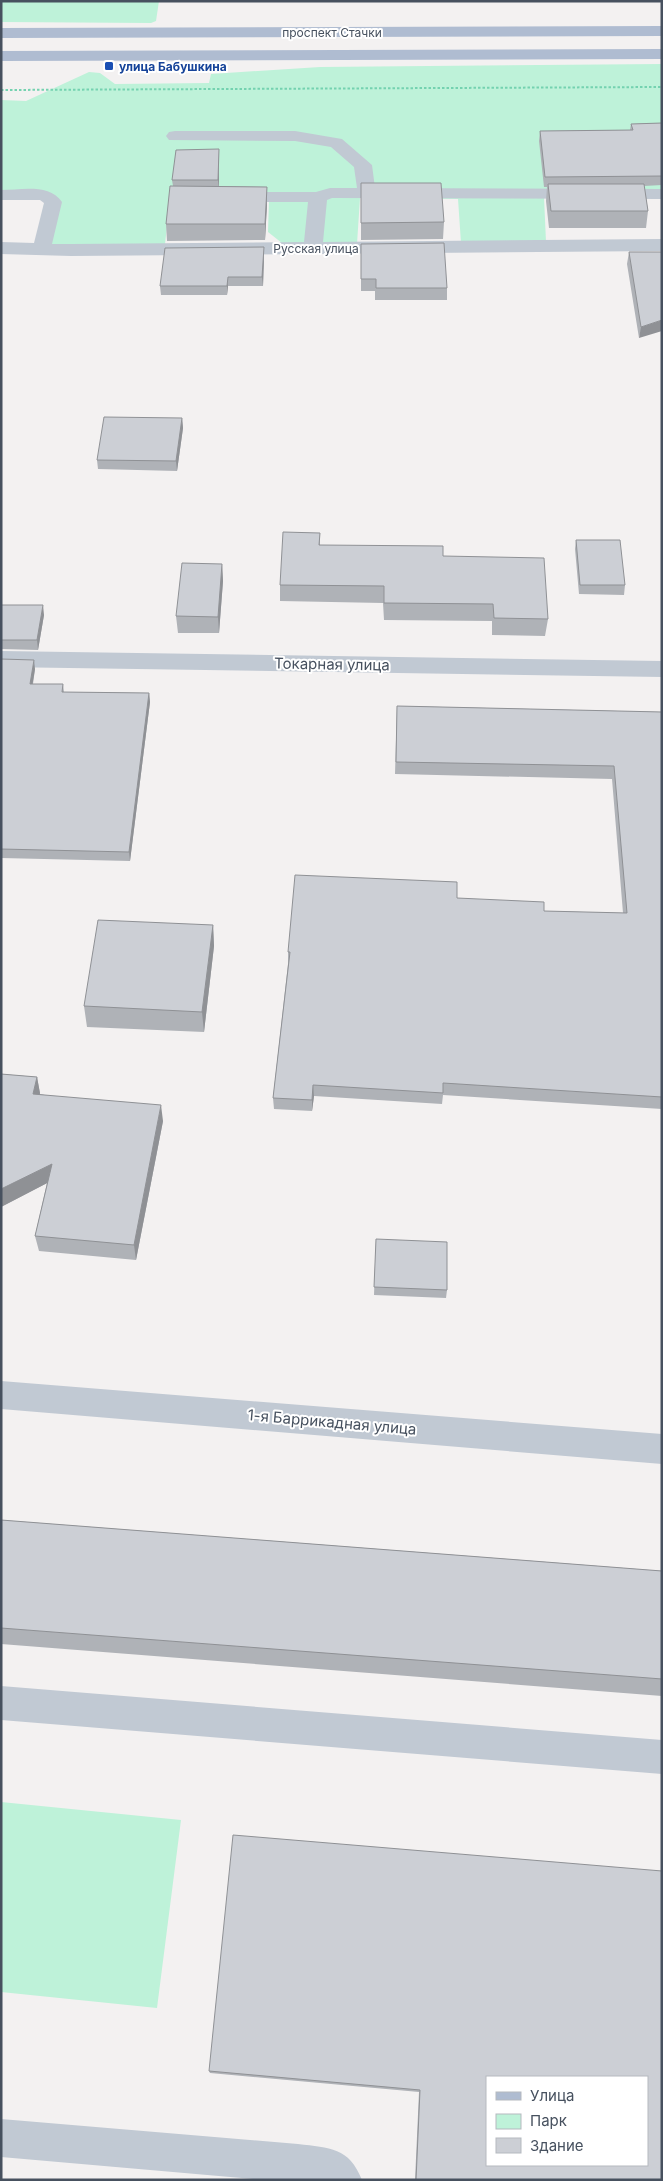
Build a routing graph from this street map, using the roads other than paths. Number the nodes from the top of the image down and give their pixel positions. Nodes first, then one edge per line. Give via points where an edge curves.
1 (662, 31) edge
2 (1, 33) edge
3 (662, 54) edge
4 (1, 56) edge
5 (175, 136) dead end
6 (367, 193) junction
7 (662, 194) edge
8 (1, 195) edge
9 (213, 197) edge
10 (318, 197) junction
11 (662, 245) edge
12 (1, 248) edge
13 (313, 248) junction
14 (42, 249) junction
15 (1, 660) edge
16 (662, 669) edge
17 (1, 1395) edge
18 (662, 1449) edge
19 (1, 1703) edge
20 (662, 1757) edge
21 (1, 2138) edge
22 (344, 2180) edge

1 - 2 main road, проспект Стачки
3 - 4 main road, проспект Стачки
5 - 6 street via 296,136 336,143 363,165
6 - 7 street
6 - 10 street via 330,193
8 - 14 street via 44,195 53,202
9 - 10 street
10 - 13 street
11 - 13 street, Русская улица
12 - 14 street, Русская улица
13 - 14 street, Русская улица
15 - 16 street, Токарная улица
17 - 18 street, 1-я Баррикадная улица
19 - 20 street
21 - 22 street via 298,2163 332,2168

